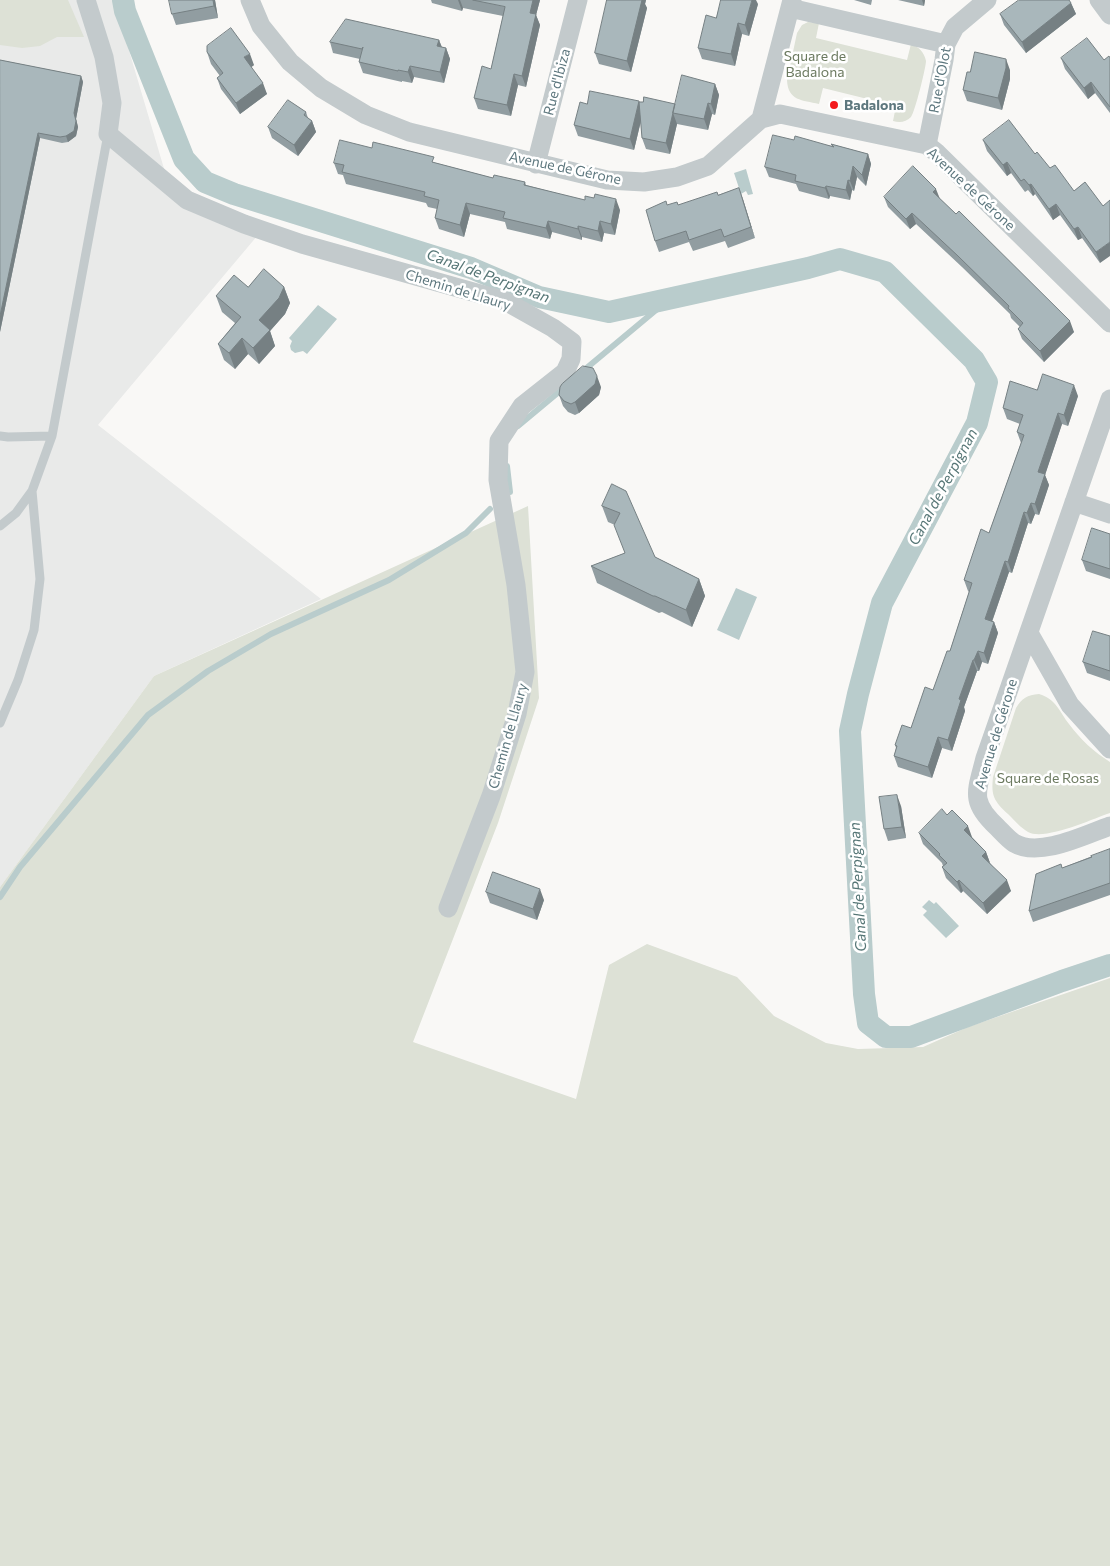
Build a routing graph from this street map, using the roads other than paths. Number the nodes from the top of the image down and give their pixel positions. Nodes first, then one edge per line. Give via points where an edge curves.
1 (86, 0) edge
2 (250, 0) edge
3 (578, 0) edge
4 (987, 0) edge
5 (1099, 0) edge
6 (791, 4) edge
7 (1110, 15) edge
8 (946, 44) junction
9 (761, 118) junction
10 (108, 134) junction
11 (926, 145) junction
12 (536, 164) junction
13 (1109, 321) edge
14 (1110, 399) edge
15 (0, 436) edge
16 (52, 436) junction
17 (32, 492) junction
18 (1074, 502) junction
19 (1110, 514) edge
20 (0, 526) edge
21 (1029, 633) junction
22 (0, 723) edge
23 (1110, 749) edge
24 (1110, 826) edge
25 (448, 908) dead end

1 - 10 street via 104,57 112,103
2 - 12 street, Avenue de Gérone via 261,26 290,62 321,88 366,114 410,132
3 - 12 street, Rue d'Ibiza
4 - 8 street, Rue d'Olot via 955,27
5 - 7 street
6 - 8 street
6 - 9 street
8 - 11 street, Rue d'Olot
9 - 11 street, Avenue de Gérone via 780,114
9 - 12 street, Avenue de Gérone via 708,166 677,177 639,182 607,180
10 - 16 lane
10 - 25 street, Chemin de Llaury via 187,200 302,244 505,301 572,342 566,372 522,406 499,441 498,480 516,586 525,672 517,714 491,796
11 - 13 street, Avenue de Gérone via 937,152
14 - 18 street, Avenue de Gérone
15 - 16 lane
16 - 17 lane
17 - 20 lane via 16,513
17 - 22 lane via 40,579 34,630
18 - 19 street
18 - 21 street, Avenue de Gérone
21 - 23 street via 1070,705
21 - 24 street, Avenue de Gérone via 985,758 976,794 984,815 1014,843 1032,848 1050,847

